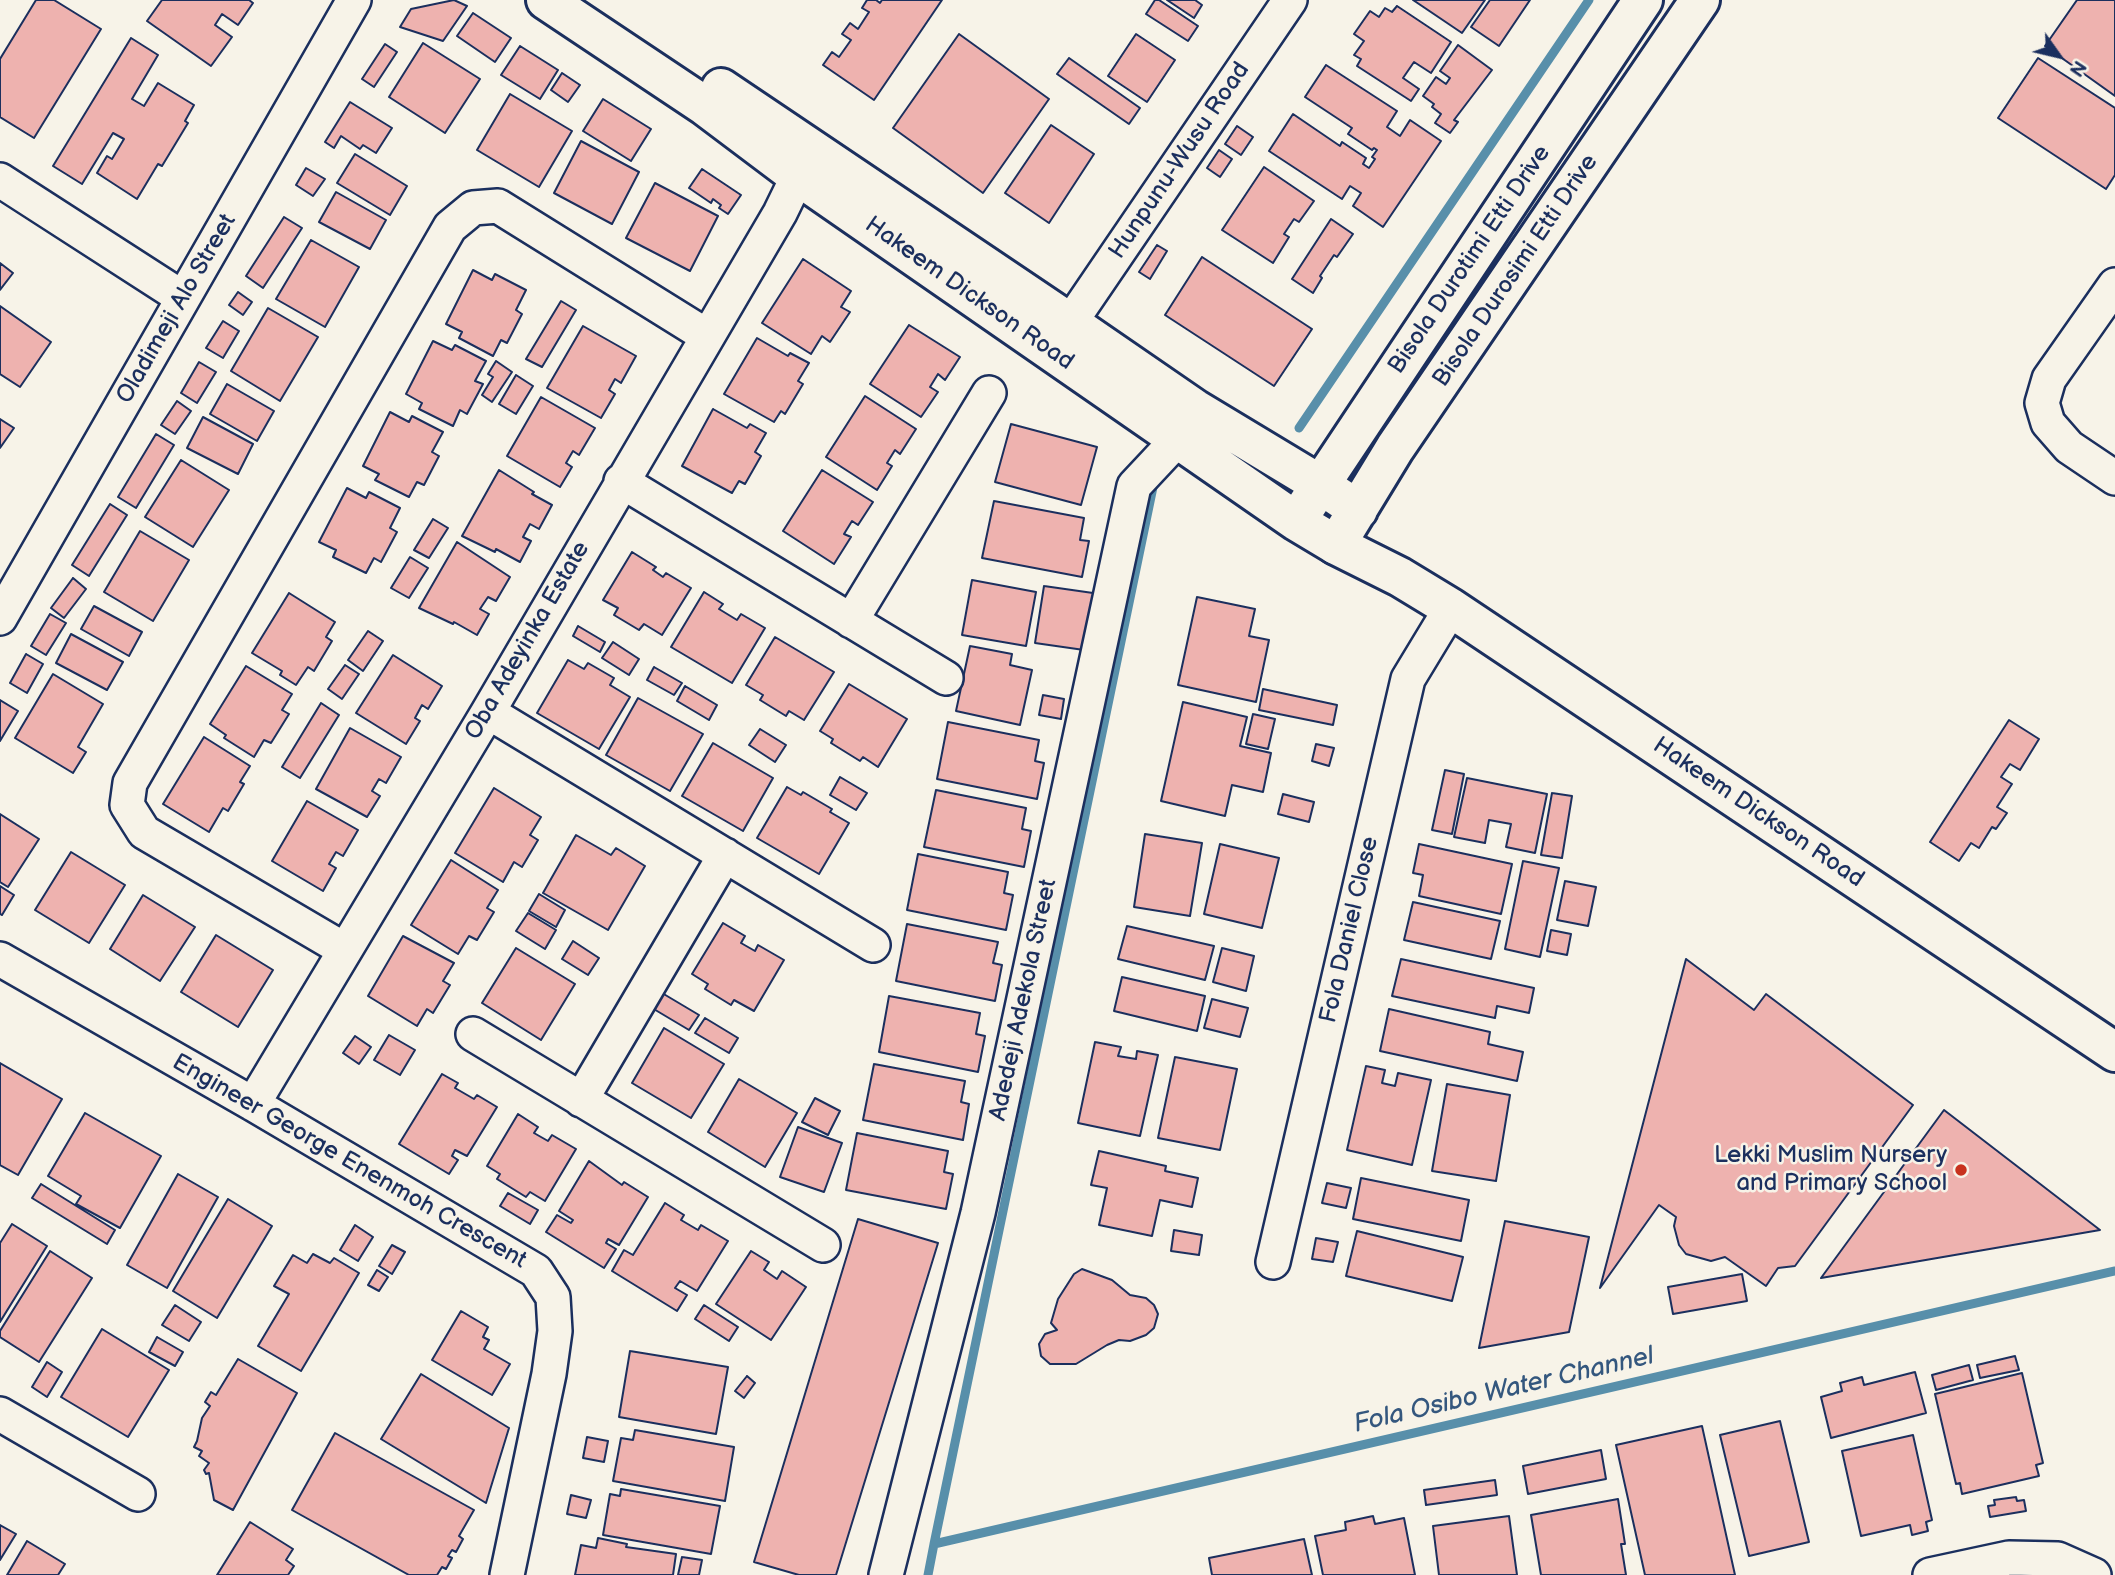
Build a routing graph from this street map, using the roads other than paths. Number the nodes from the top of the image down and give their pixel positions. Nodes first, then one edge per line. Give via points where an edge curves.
1 (354, 0) edge
2 (546, 0) edge
3 (589, 0) edge
4 (1290, 0) edge
5 (1643, 0) edge
6 (1700, 0) edge
7 (798, 176) junction
8 (0, 180) edge
9 (2115, 285) edge
10 (183, 298) junction
11 (1070, 323) junction
12 (707, 336) junction
13 (989, 393) dead end
14 (1178, 439) junction
15 (2115, 478) edge
16 (621, 481) junction
17 (1321, 485) junction
18 (1358, 510) junction
19 (1296, 521) junction
20 (1335, 545) junction
21 (1400, 577) junction
22 (1451, 608) junction
23 (0, 618) edge
24 (851, 621) junction
25 (946, 678) dead end
26 (488, 712) junction
27 (725, 855) junction
28 (873, 945) dead end
29 (345, 950) junction
30 (0, 959) edge
31 (473, 1034) dead end
32 (2115, 1052) edge
33 (581, 1100) junction
34 (253, 1104) junction
35 (823, 1245) dead end
36 (1273, 1262) dead end
37 (0, 1414) edge
38 (138, 1494) dead end
39 (507, 1575) edge
40 (886, 1575) edge
41 (1930, 1575) edge
42 (2094, 1575) edge

1 - 10 street, Oladimeji Alo Street
2 - 7 main road, Hakeem Dickson Road via 705,106
3 - 11 main road, Hakeem Dickson Road
4 - 11 street, Hunpunu-Wusu Road
5 - 17 main road, Bisola Durotimi Etti Drive
6 - 18 main road, Bisola Durosimi Etti Drive via 1395,448
7 - 12 street, Oba Adeyinka Estate
7 - 14 main road, Hakeem Dickson Road
8 - 10 street
9 - 15 street via 2049,379 2042,403 2048,423 2069,447
10 - 23 street, Oladimeji Alo Street
11 - 17 main road, Hakeem Dickson Road via 1195,409
12 - 16 street, Oba Adeyinka Estate
12 - 29 street via 498,206 473,208 450,228 130,783 127,805 144,832
13 - 24 street
14 - 19 main road, Hakeem Dickson Road
14 - 40 street, Adedeji Adekola Street via 1134,486 978,1213
16 - 24 street
16 - 26 street, Oba Adeyinka Estate
17 - 18 main road, Hakeem Dickson Road
17 - 19 main road, Bisola Durotimi Etti Drive
18 - 20 main road, Bisola Durosimi Etti Drive
18 - 21 main road, Hakeem Dickson Road
19 - 20 main road, Hakeem Dickson Road
20 - 21 main road, Hakeem Dickson Road
21 - 22 main road, Hakeem Dickson Road
22 - 32 main road, Hakeem Dickson Road
22 - 36 street, Fola Daniel Close via 1408,679
24 - 25 street
26 - 27 street
26 - 29 street, Oba Adeyinka Estate
27 - 28 street
27 - 33 street
29 - 34 street, Oba Adeyinka Estate
30 - 34 street, Engineer George Enenmoh Crescent
31 - 33 street
33 - 35 street
34 - 39 street, Engineer George Enenmoh Crescent via 536,1271 553,1297 555,1331 549,1374
37 - 38 street
41 - 42 street via 2009,1558 2058,1559

